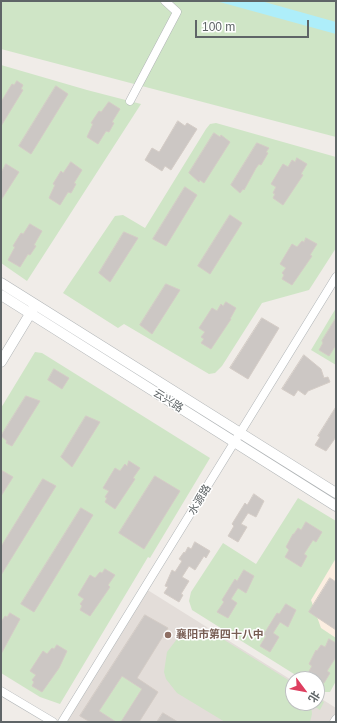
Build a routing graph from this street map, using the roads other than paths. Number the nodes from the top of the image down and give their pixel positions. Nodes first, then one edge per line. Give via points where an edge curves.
1 (165, 1) edge
2 (130, 101) dead end
3 (336, 277) edge
4 (1, 283) edge
5 (1, 295) edge
6 (33, 309) junction
7 (1, 362) edge
8 (241, 432) junction
9 (235, 442) junction
10 (336, 493) edge
11 (336, 506) edge
12 (1, 690) edge
13 (336, 719) edge
14 (52, 722) edge
15 (62, 722) edge
16 (334, 722) edge

1 - 2 street via 177,12
3 - 8 street, 水源路
4 - 6 street, 云兴路
5 - 6 street, 云兴路
6 - 7 street
6 - 8 street, 云兴路
6 - 9 street, 云兴路
8 - 9 street, 水源路
8 - 10 street, 云兴路
9 - 11 street, 云兴路
9 - 15 street, 水源路
12 - 14 street
13 - 16 street

